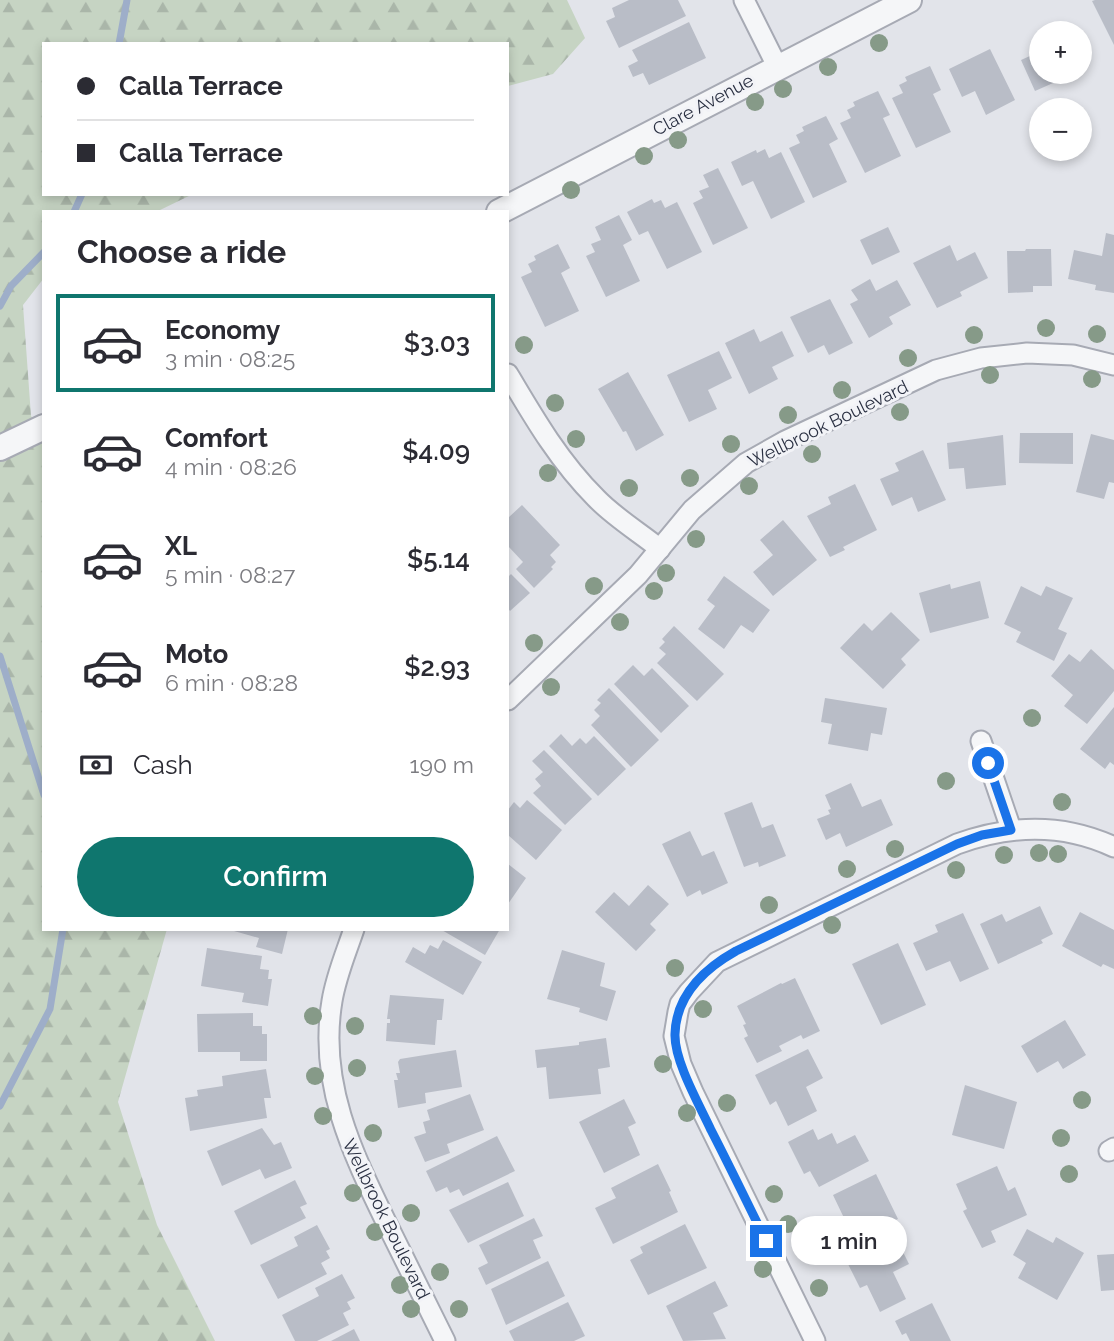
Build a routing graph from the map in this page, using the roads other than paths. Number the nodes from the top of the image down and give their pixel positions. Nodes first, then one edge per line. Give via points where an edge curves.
1 (744, 0) edge
2 (909, 0) edge
3 (777, 66) junction
4 (503, 210) edge
5 (1114, 365) edge
6 (509, 376) edge
7 (42, 428) edge
8 (0, 448) edge
9 (660, 549) junction
10 (509, 699) edge
11 (981, 741) dead end
12 (1011, 830) junction
13 (1114, 847) edge
14 (353, 931) edge
15 (445, 1341) edge
16 (816, 1341) edge

1 - 3 street
2 - 3 street, Clare Avenue
3 - 4 street, Clare Avenue
5 - 9 street, Wellbrook Boulevard via 1073,355 1027,353 981,358 936,370 746,463 692,510
6 - 9 street via 572,473
7 - 8 street
9 - 10 street, Wellbrook Boulevard via 607,607
11 - 12 street
12 - 13 street via 1070,832
12 - 16 street via 957,844 736,951 717,962 680,1004 674,1037 681,1064
14 - 15 street, Wellbrook Boulevard via 332,1002 329,1038 335,1100 362,1172

